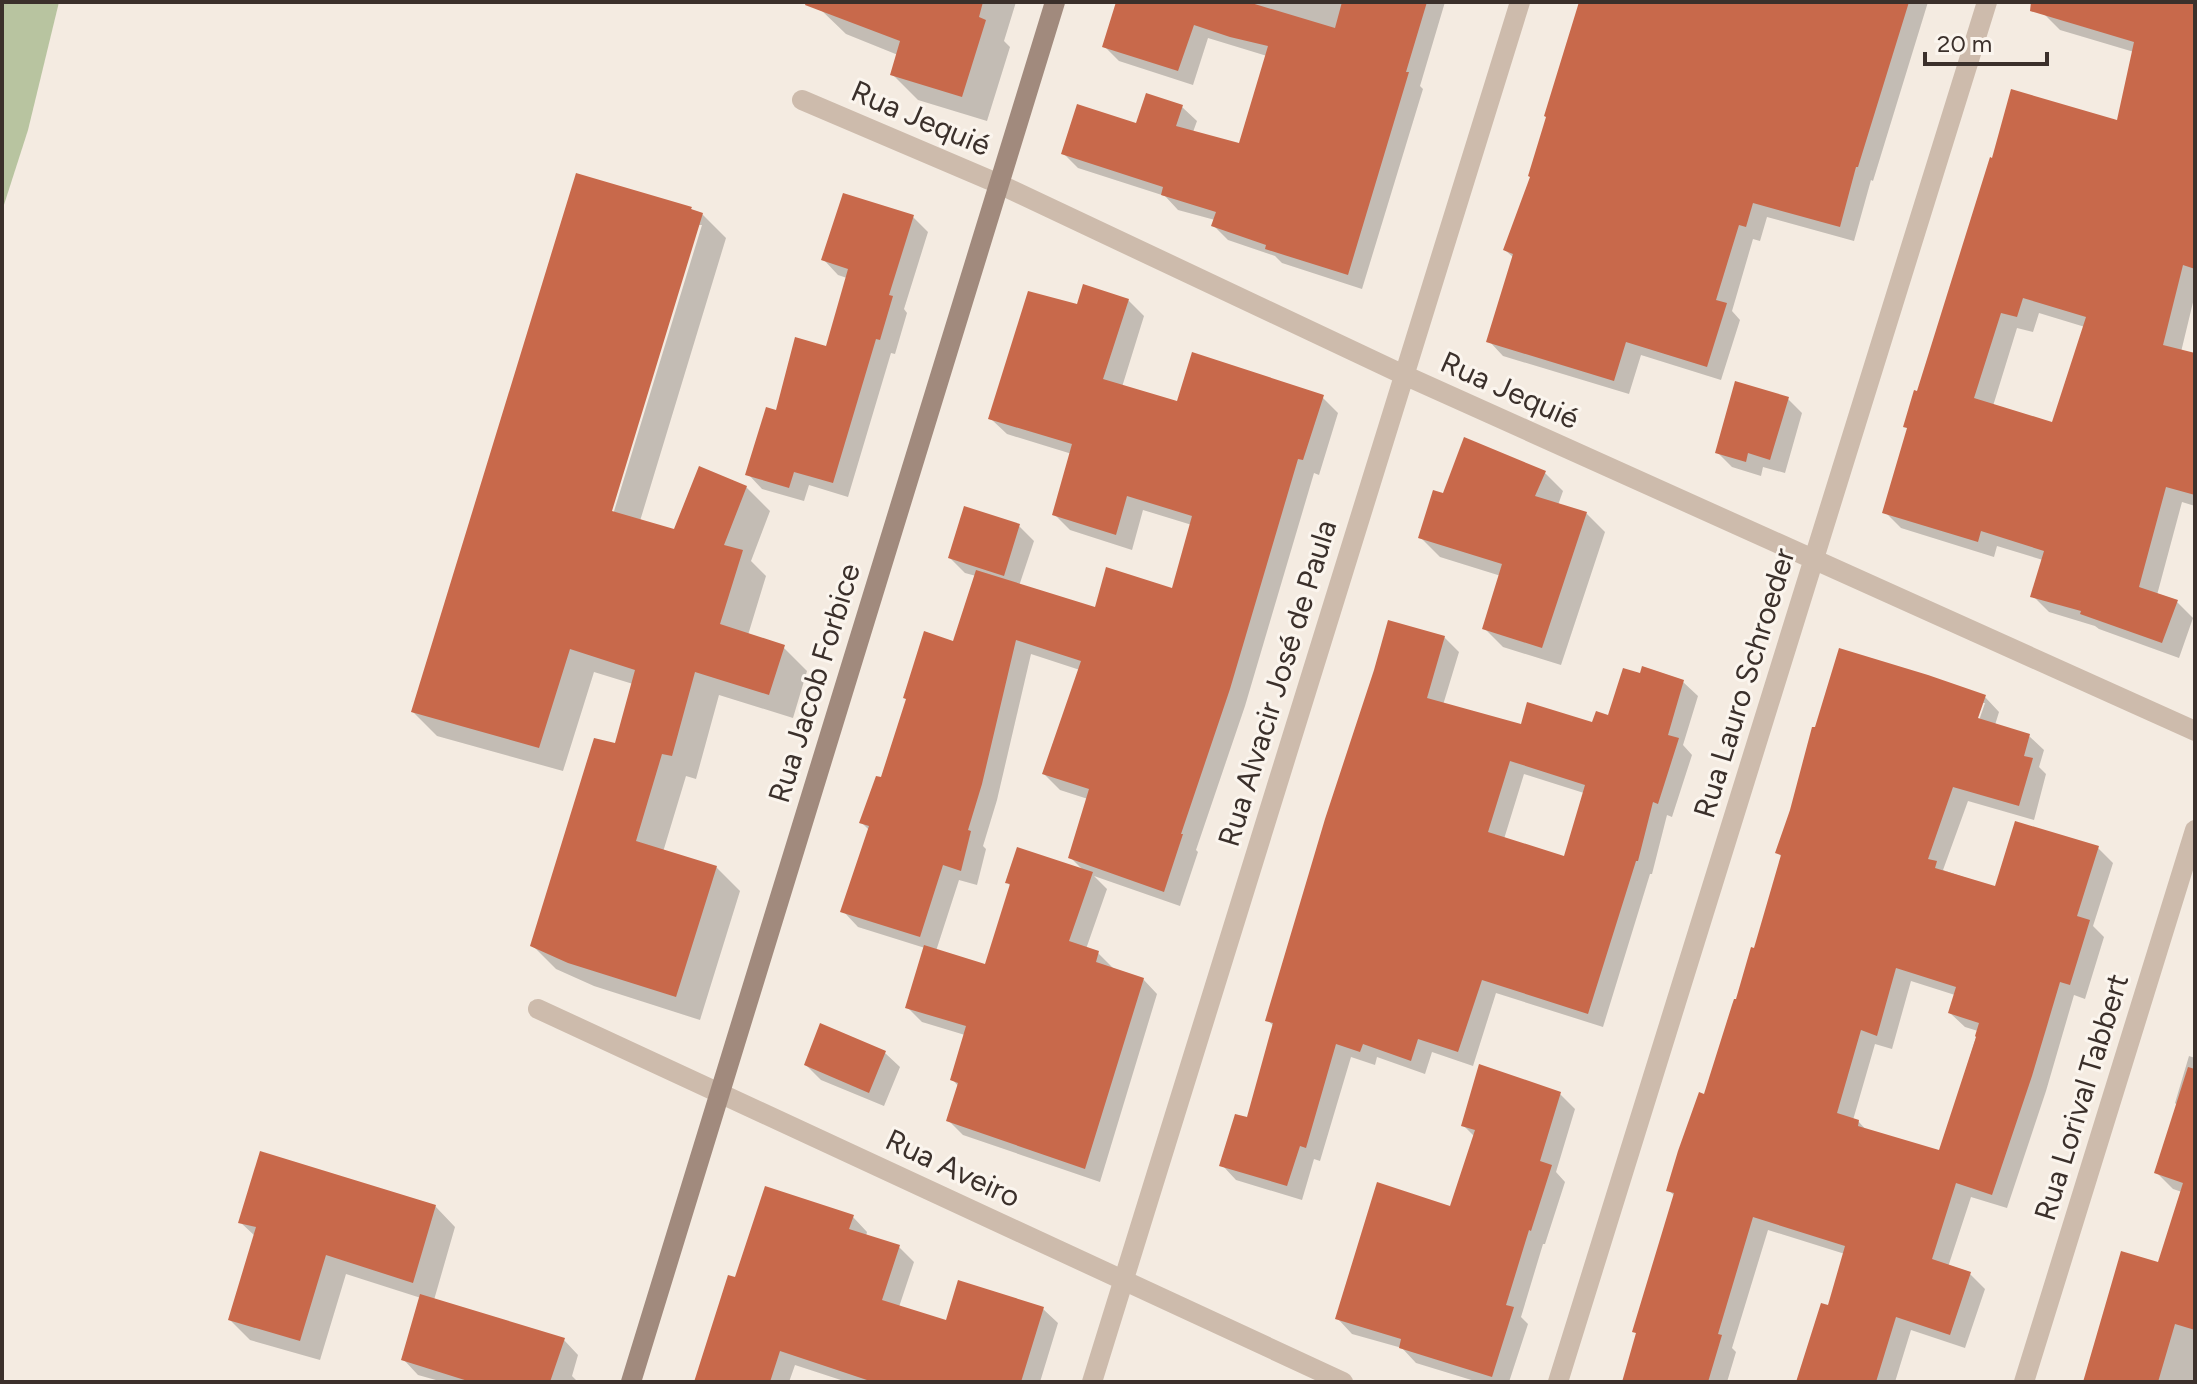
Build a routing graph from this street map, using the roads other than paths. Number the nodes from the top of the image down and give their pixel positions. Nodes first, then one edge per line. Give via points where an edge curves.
1 (1055, 2) edge
2 (1520, 2) edge
3 (1987, 2) edge
4 (802, 100) dead end
5 (999, 184) junction
6 (1404, 375) junction
7 (1814, 560) junction
8 (2195, 731) edge
9 (2195, 830) edge
10 (538, 1009) dead end
11 (720, 1093) junction
12 (1123, 1280) junction
13 (631, 1382) edge
14 (1092, 1382) edge
15 (1343, 1382) edge
16 (1558, 1382) edge
17 (2024, 1382) edge

1 - 5 street, Rua Jacob Forbice
2 - 6 street, Rua Alvacir José de Paula
3 - 7 street, Rua Lauro Schroeder
4 - 5 street, Rua Jequié
5 - 6 street, Rua Jequié
5 - 11 street, Rua Jacob Forbice
6 - 7 street, Rua Jequié
6 - 12 street, Rua Alvacir José de Paula
7 - 8 street, Rua Jequié
7 - 16 street, Rua Lauro Schroeder
9 - 17 street, Rua Lorival Tabbert
10 - 11 street, Rua Aveiro
11 - 12 street, Rua Aveiro
11 - 13 street, Rua Jacob Forbice
12 - 14 street, Rua Alvacir José de Paula
12 - 15 street, Rua Aveiro

